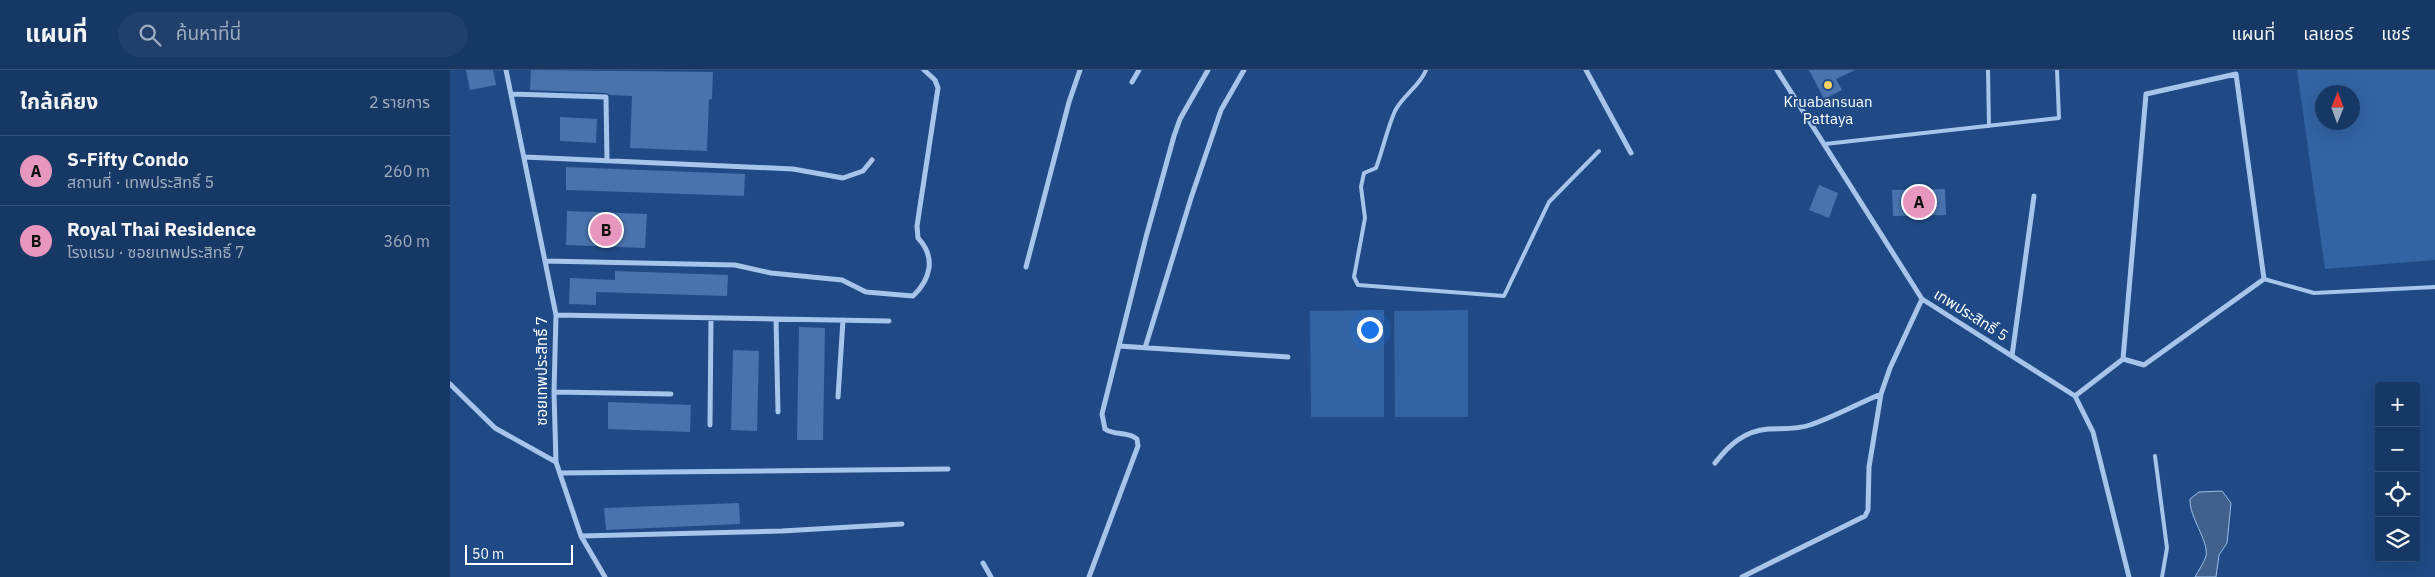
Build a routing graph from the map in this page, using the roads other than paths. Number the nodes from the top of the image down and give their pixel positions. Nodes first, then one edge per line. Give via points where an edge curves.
1 (506, 70) edge
2 (924, 70) edge
3 (1080, 70) edge
4 (1139, 70) edge
5 (1208, 70) edge
6 (1244, 70) edge
7 (1426, 70) edge
8 (1586, 70) edge
9 (1776, 70) edge
10 (1988, 70) edge
11 (2057, 70) edge
12 (1132, 82) dead end
13 (511, 94) junction
14 (1988, 126) junction
15 (1825, 144) junction
16 (1599, 151) dead end
17 (1631, 152) dead end
18 (524, 157) junction
19 (872, 160) dead end
20 (607, 161) junction
21 (2034, 196) dead end
22 (545, 261) junction
23 (1026, 267) dead end
24 (2264, 279) junction
25 (2435, 287) edge
26 (1922, 299) junction
27 (556, 315) junction
28 (710, 318) junction
29 (776, 319) junction
30 (843, 320) junction
31 (889, 321) dead end
32 (1119, 346) junction
33 (1145, 348) junction
34 (2012, 356) junction
35 (1288, 357) dead end
36 (2123, 359) junction
37 (450, 384) edge
38 (554, 392) junction
39 (671, 394) dead end
40 (1881, 394) junction
41 (2075, 396) junction
42 (838, 397) dead end
43 (778, 412) dead end
44 (710, 425) dead end
45 (2155, 456) dead end
46 (556, 462) junction
47 (1715, 463) dead end
48 (948, 469) dead end
49 (560, 473) junction
50 (902, 524) dead end
51 (581, 536) junction
52 (983, 563) dead end
53 (605, 577) edge
54 (991, 577) edge
55 (1089, 577) edge
56 (1742, 577) edge
57 (2129, 577) edge
58 (2162, 577) edge

1 - 13 street, ซอยเทพประสิทธิ์ 7
2 - 22 street via 935,80 938,88 917,226 918,238 927,248 929,267 923,287 913,296 866,292 842,280 771,273 735,265
3 - 23 street
4 - 12 street
5 - 32 street via 1174,136
6 - 33 street via 1222,110
7 - 16 lane via 1422,80 1395,110 1376,168 1364,173 1361,187 1365,218 1354,277 1358,285 1504,296 1549,202
8 - 17 street
9 - 15 street, เทพประสิทธิ์ 5
10 - 14 lane
11 - 14 lane via 2059,118
13 - 18 street, ซอยเทพประสิทธิ์ 7
13 - 20 street via 606,98
14 - 15 lane
15 - 26 street, เทพประสิทธิ์ 5
18 - 20 street
18 - 22 street, ซอยเทพประสิทธิ์ 7
19 - 20 street via 862,171 843,178 793,169
21 - 34 street
22 - 27 street, ซอยเทพประสิทธิ์ 7
24 - 25 lane via 2314,293
24 - 36 street via 2144,364
24 - 36 street via 2236,74 2146,94
26 - 34 street, เทพประสิทธิ์ 5
26 - 40 street
27 - 28 street
27 - 38 street, ซอยเทพประสิทธิ์ 7
28 - 29 street
28 - 44 street
29 - 30 street
29 - 43 street
30 - 31 street
30 - 42 street
32 - 33 street
32 - 55 street via 1102,424 1109,432 1133,436 1138,446
33 - 35 street
34 - 41 street, เทพประสิทธิ์ 5
36 - 41 street
37 - 46 street via 495,428
38 - 39 street
38 - 46 street, ซอยเทพประสิทธิ์ 7
40 - 47 street via 1810,425 1748,434 1730,444
40 - 56 street via 1865,516
41 - 57 street via 2093,432
45 - 58 lane via 2167,548
46 - 49 street, ซอยเทพประสิทธิ์ 7
48 - 49 street
49 - 51 street, ซอยเทพประสิทธิ์ 7
50 - 51 street via 782,532
51 - 53 street, ซอยเทพประสิทธิ์ 7
52 - 54 street

